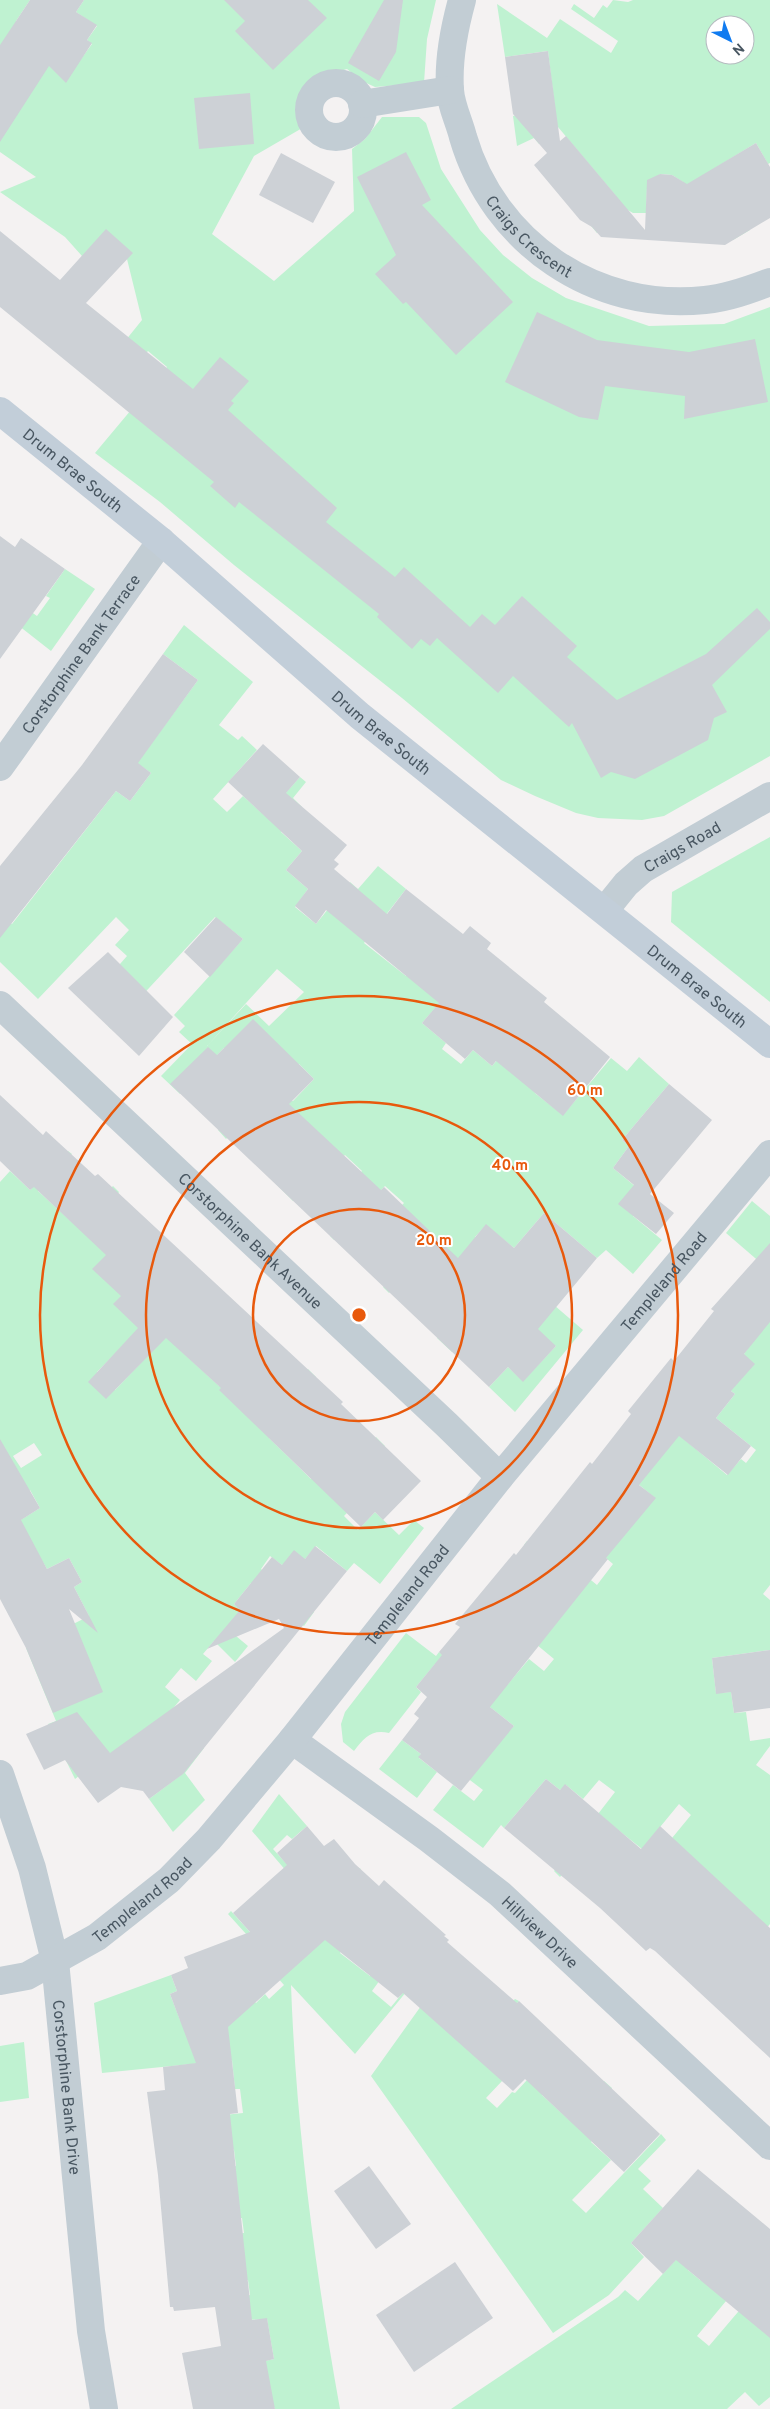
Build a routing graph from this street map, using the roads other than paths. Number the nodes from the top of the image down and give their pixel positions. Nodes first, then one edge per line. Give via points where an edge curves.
1 (462, 0) edge
2 (450, 90) junction
3 (362, 104) dead end
4 (770, 282) edge
5 (0, 411) edge
6 (161, 542) junction
7 (0, 767) edge
8 (770, 796) edge
9 (605, 910) junction
10 (0, 1004) edge
11 (770, 1044) edge
12 (770, 1154) edge
13 (500, 1477) junction
14 (292, 1740) junction
15 (0, 1774) edge
16 (55, 1961) junction
17 (0, 1981) edge
18 (770, 2146) edge
19 (104, 2409) edge

1 - 2 street, Craigs Crescent via 455,25
2 - 3 street
2 - 4 street, Craigs Crescent via 467,151 492,201 522,237 558,266 598,287 646,300 706,300 742,293
5 - 6 main road, Drum Brae South
6 - 7 street, Corstorphine Bank Terrace
6 - 9 main road, Drum Brae South via 360,716
8 - 9 street, Craigs Road via 643,869
9 - 11 main road, Drum Brae South
10 - 13 street, Corstorphine Bank Avenue
12 - 13 street, Templeland Road
13 - 14 street, Templeland Road
14 - 16 street, Templeland Road via 209,1838 168,1880 97,1937
14 - 18 street, Hillview Drive via 500,1894
15 - 16 street, Corstorphine Bank Drive via 32,1868
16 - 17 street, Templeland Road via 27,1976
16 - 19 street, Corstorphine Bank Drive via 91,2331

